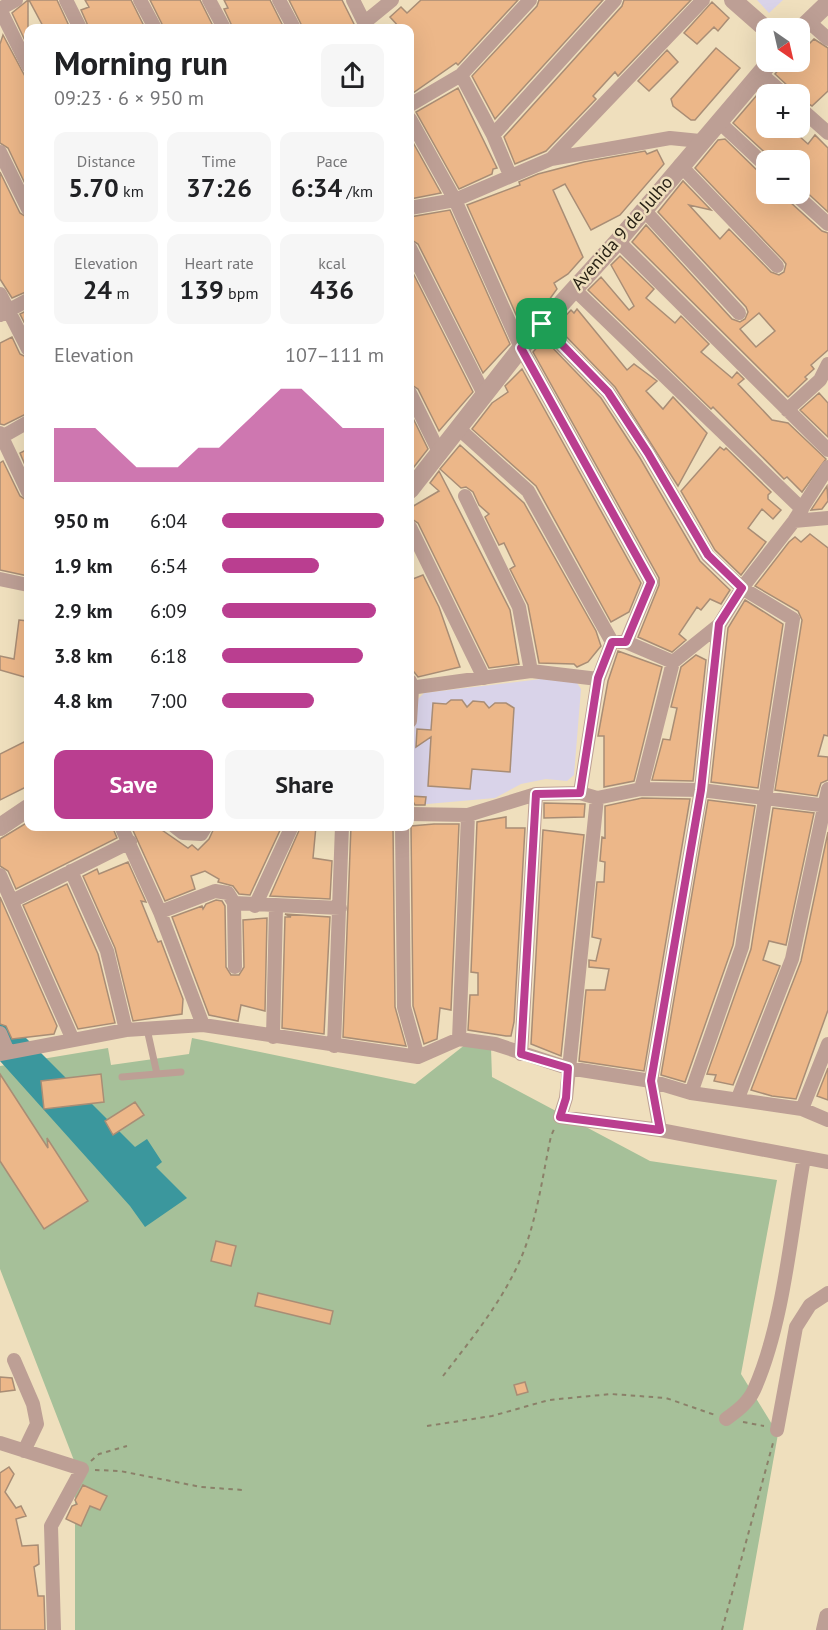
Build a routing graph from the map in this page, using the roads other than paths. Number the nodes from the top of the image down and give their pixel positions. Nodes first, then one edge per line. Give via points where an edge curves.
1 (16, 0) edge
2 (66, 0) edge
3 (140, 0) edge
4 (209, 0) edge
5 (279, 0) edge
6 (353, 0) edge
7 (392, 0) edge
8 (530, 0) edge
9 (615, 0) edge
10 (703, 0) edge
11 (733, 0) edge
12 (828, 3) edge
13 (0, 9) edge
14 (756, 20) edge
15 (810, 20) edge
16 (78, 24) edge
17 (153, 24) edge
18 (222, 24) edge
19 (292, 24) edge
20 (365, 24) edge
21 (367, 24) edge
22 (810, 29) edge
23 (828, 39) edge
24 (24, 58) edge
25 (762, 72) edge
26 (461, 75) junction
27 (414, 103) edge
28 (810, 117) edge
29 (718, 121) junction
30 (414, 127) edge
31 (828, 133) edge
32 (493, 135) junction
33 (700, 141) junction
34 (0, 152) edge
35 (756, 157) edge
36 (551, 159) junction
37 (680, 165) junction
38 (510, 174) junction
39 (455, 200) junction
40 (24, 201) edge
41 (806, 204) edge
42 (414, 207) edge
43 (644, 210) junction
44 (828, 224) edge
45 (618, 241) junction
46 (414, 256) edge
47 (777, 266) dead end
48 (574, 289) junction
49 (0, 294) edge
50 (24, 302) edge
51 (4, 313) edge
52 (739, 313) dead end
53 (542, 324) junction
54 (24, 343) edge
55 (521, 348) junction
56 (828, 364) edge
57 (484, 394) junction
58 (414, 401) edge
59 (788, 410) junction
60 (24, 424) edge
61 (458, 428) junction
62 (1, 436) edge
63 (828, 450) edge
64 (440, 454) junction
65 (828, 467) edge
66 (24, 484) edge
67 (414, 485) edge
68 (465, 495) dead end
69 (802, 509) junction
70 (828, 518) edge
71 (795, 521) junction
72 (414, 535) edge
73 (0, 579) edge
74 (24, 584) edge
75 (742, 588) junction
76 (719, 624) junction
77 (619, 642) junction
78 (673, 662) junction
79 (531, 671) junction
80 (484, 678) junction
81 (598, 678) junction
82 (414, 686) edge
83 (641, 789) junction
84 (828, 789) edge
85 (701, 790) junction
86 (580, 793) junction
87 (536, 794) junction
88 (597, 798) junction
89 (763, 798) junction
90 (826, 805) edge
91 (24, 811) edge
92 (414, 814) edge
93 (468, 815) junction
94 (0, 827) edge
95 (124, 831) edge
96 (180, 831) edge
97 (203, 831) edge
98 (290, 831) edge
99 (342, 831) edge
100 (402, 831) edge
101 (130, 842) junction
102 (71, 872) junction
103 (0, 875) edge
104 (12, 901) junction
105 (234, 903) junction
106 (255, 906) junction
107 (276, 907) junction
108 (340, 908) junction
109 (160, 912) junction
110 (235, 967) dead end
111 (203, 1025) junction
112 (147, 1029) junction
113 (126, 1030) junction
114 (0, 1033) edge
115 (273, 1037) junction
116 (459, 1039) junction
117 (74, 1041) junction
118 (828, 1044) edge
119 (334, 1046) junction
120 (4, 1053) edge
121 (521, 1054) junction
122 (418, 1057) junction
123 (568, 1068) junction
124 (181, 1072) dead end
125 (157, 1074) junction
126 (122, 1077) dead end
127 (651, 1081) junction
128 (691, 1093) junction
129 (738, 1098) junction
130 (802, 1109) junction
131 (828, 1120) edge
132 (660, 1130) junction
133 (804, 1158) junction
134 (828, 1162) edge
135 (828, 1293) edge
136 (774, 1326) junction
137 (796, 1327) junction
138 (14, 1360) dead end
139 (726, 1419) road end
140 (777, 1430) road end
141 (0, 1443) edge
142 (24, 1451) junction
143 (56, 1461) junction
144 (68, 1491) junction
145 (828, 1617) edge
146 (54, 1630) edge
147 (825, 1630) edge

1 - 13 street
2 - 16 street
3 - 17 street
4 - 18 street
5 - 19 street
6 - 20 street
7 - 21 street
8 - 26 street
9 - 32 street
10 - 36 street
11 - 14 street
12 - 15 street
13 - 24 street
22 - 23 street
25 - 29 street, Avenida 9 de Julho
26 - 27 street
26 - 32 street
28 - 31 street
29 - 33 street, Avenida 9 de Julho
29 - 35 street
30 - 39 street
32 - 38 street
33 - 36 street via 670,138
33 - 37 street, Avenida 9 de Julho
34 - 40 street
36 - 38 street
37 - 43 street, Avenida 9 de Julho
37 - 47 street
38 - 39 street
39 - 42 street
39 - 55 street
41 - 44 street
43 - 45 street, Avenida 9 de Julho
43 - 52 street
45 - 48 street, Avenida 9 de Julho
45 - 59 street
46 - 57 street
48 - 53 street, Avenida 9 de Julho
48 - 69 street
49 - 51 street
50 - 51 street
51 - 54 street
53 - 55 street, Avenida 9 de Julho
53 - 75 street via 608,392 708,555
55 - 57 street, Avenida 9 de Julho
55 - 77 street via 651,582
56 - 59 street via 820,380
57 - 61 street, Avenida 9 de Julho
58 - 64 street
59 - 63 street
60 - 62 street
61 - 64 street, Avenida 9 de Julho
61 - 77 street via 528,491
62 - 66 street
64 - 67 street, Avenida 9 de Julho
65 - 69 street
68 - 79 street via 519,607
69 - 71 street
70 - 71 street
71 - 75 street
72 - 80 street
73 - 74 street
75 - 76 street
75 - 89 street via 793,619
76 - 78 street
76 - 85 street
77 - 78 street
77 - 81 street
78 - 83 street
79 - 80 street
79 - 81 street
80 - 82 street
81 - 86 street
83 - 85 street
83 - 88 street
84 - 90 street
85 - 89 street
85 - 127 street
86 - 87 street
86 - 88 street
87 - 93 street
87 - 121 street
88 - 123 street
89 - 90 street
89 - 128 street via 742,946
90 - 129 street via 792,959
91 - 94 street
92 - 93 street
93 - 116 street
95 - 101 street
96 - 97 street
98 - 106 street
99 - 108 street
100 - 122 street via 404,1007
101 - 102 street
101 - 109 street
102 - 104 street
102 - 113 street via 107,951
103 - 104 street
104 - 117 street
105 - 106 street
105 - 109 street via 228,893 215,891
105 - 110 street
106 - 107 street
107 - 108 street
107 - 115 street
108 - 119 street
109 - 111 street
111 - 112 street
111 - 115 street
112 - 113 street
112 - 125 lane
113 - 117 street
114 - 120 street
115 - 119 street
116 - 121 street via 495,1044
116 - 122 street
117 - 120 street
118 - 130 street
119 - 122 street
121 - 123 street
123 - 127 street
123 - 132 street via 560,1117
124 - 125 lane
125 - 126 lane
127 - 128 street
127 - 132 street
128 - 129 street
129 - 130 street
130 - 131 street
132 - 133 street
133 - 134 street
133 - 136 street
135 - 137 street via 810,1305
136 - 137 street
136 - 139 street via 754,1391 744,1406
137 - 140 street
138 - 142 street via 37,1424
141 - 142 street
142 - 143 street
143 - 144 street
143 - 144 street via 82,1469
144 - 146 street via 51,1526
145 - 147 street

